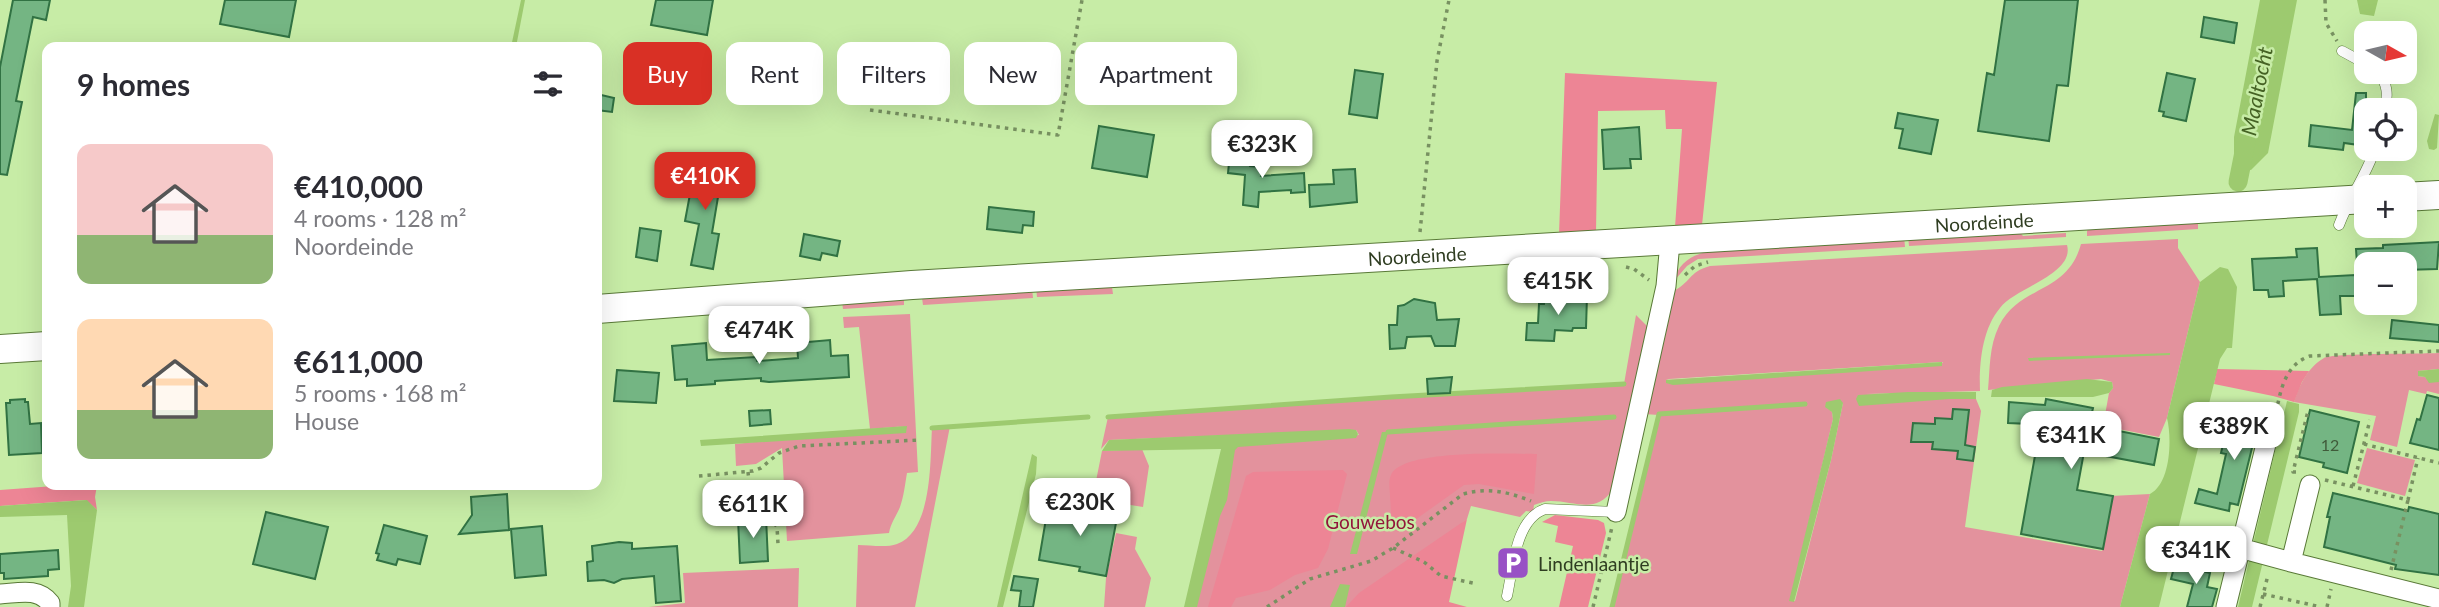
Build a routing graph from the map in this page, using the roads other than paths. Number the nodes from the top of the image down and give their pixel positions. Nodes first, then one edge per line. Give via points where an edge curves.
1 (2342, 51) road end
2 (2354, 58) edge
3 (2370, 161) edge
4 (2439, 195) edge
5 (2417, 196) edge
6 (2351, 208) edge
7 (1670, 242) junction
8 (602, 309) edge
9 (42, 346) edge
10 (0, 349) edge
11 (2266, 444) road end
12 (2311, 480) road end
13 (1616, 512) joint
14 (2264, 555) junction
15 (0, 594) edge
16 (1507, 596) dead end
17 (2439, 598) edge
18 (50, 607) edge
19 (2226, 607) edge

1 - 2 lane
3 - 6 lane
4 - 5 main road
6 - 7 main road, Noordeinde
7 - 8 main road, Noordeinde via 912,285
7 - 13 street via 1664,299
9 - 10 main road
11 - 14 street
12 - 14 street
13 - 16 lane via 1536,512 1525,526
14 - 17 street
14 - 19 street
15 - 18 street via 33,592 44,595

